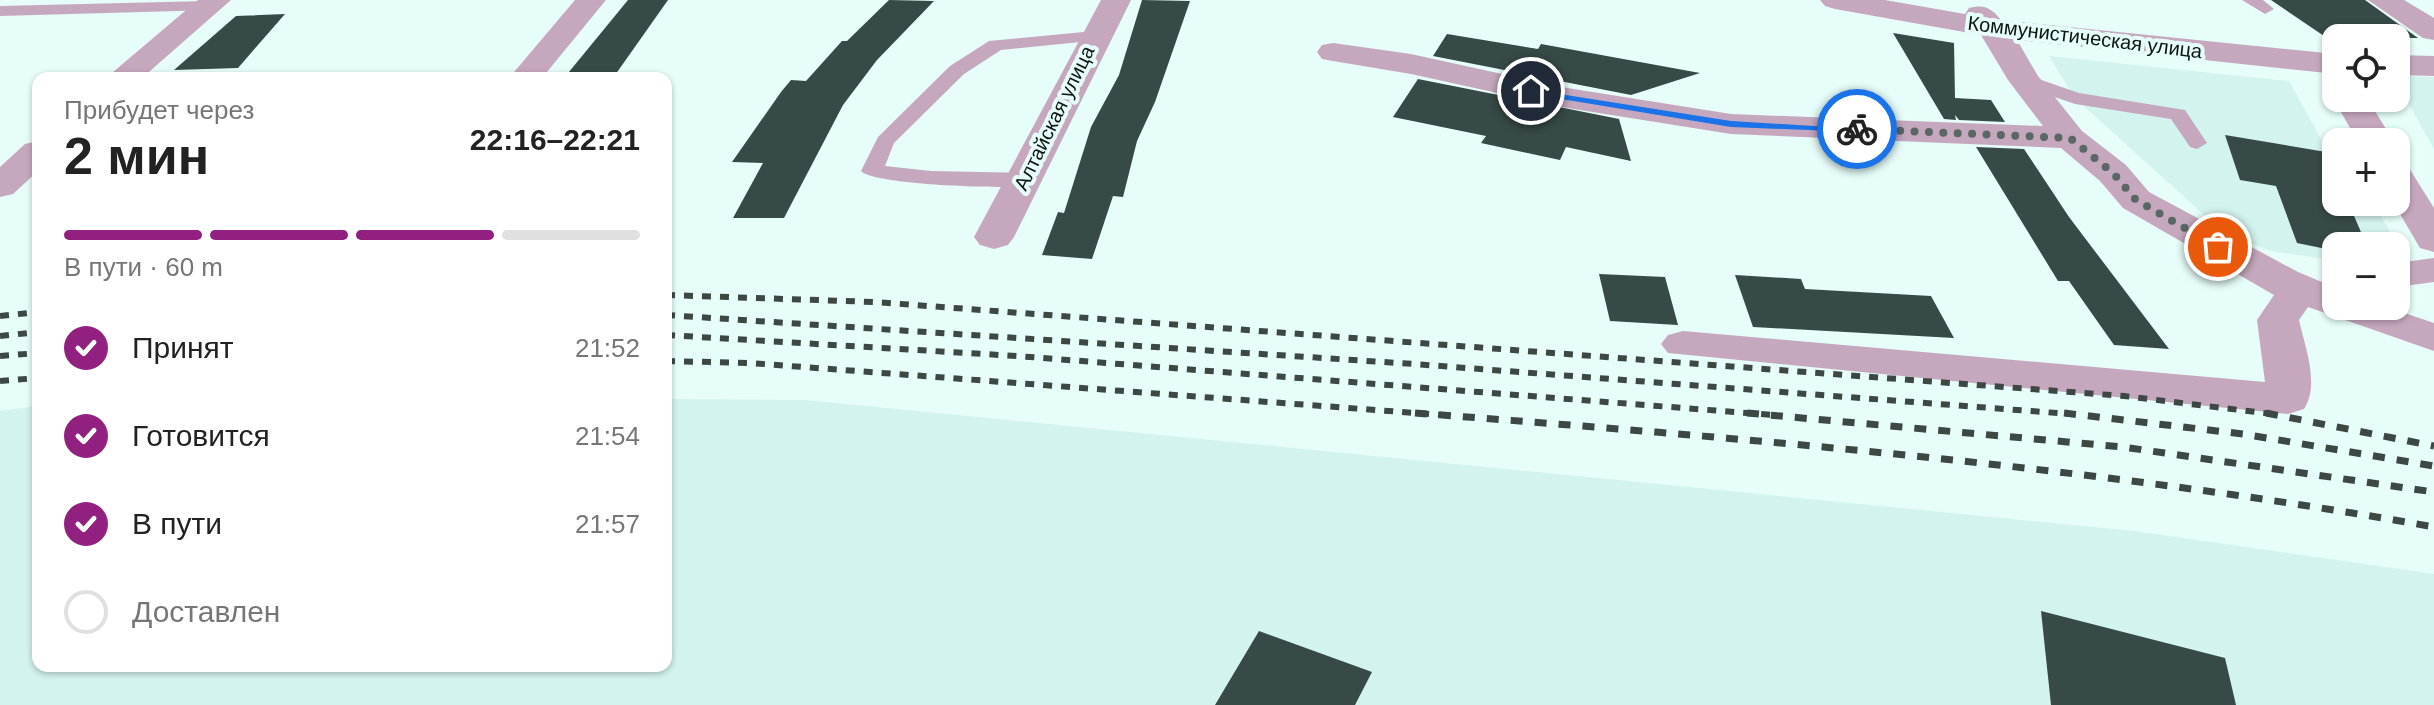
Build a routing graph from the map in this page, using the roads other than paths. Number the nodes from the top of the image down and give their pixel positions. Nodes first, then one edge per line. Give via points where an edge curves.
1 (591, 0) edge
2 (1116, 0) edge
3 (1835, 0) edge
4 (1968, 0) edge
5 (2383, 0) edge
6 (212, 3) edge
7 (0, 11) edge
8 (1991, 28) junction
9 (2434, 31) edge
10 (1094, 36) junction
11 (1333, 52) dead end
12 (2410, 65) edge
13 (2434, 66) edge
14 (2322, 67) edge
15 (129, 72) edge
16 (530, 72) edge
17 (2024, 80) junction
18 (2070, 138) junction
19 (2197, 143) dead end
20 (32, 157) edge
21 (1024, 180) junction
22 (0, 186) edge
23 (2410, 200) edge
24 (2196, 236) junction
25 (994, 237) dead end
26 (2434, 240) edge
27 (2322, 269) edge
28 (2434, 270) edge
29 (2410, 273) edge
30 (2283, 281) junction
31 (2322, 297) edge
32 (2383, 320) edge
33 (2434, 338) edge
34 (1683, 344) dead end

1 - 16 street
2 - 10 street, Алтайская улица
3 - 8 street, Коммунистическая улица
4 - 8 street
5 - 9 street
6 - 7 lane
6 - 15 street
8 - 14 street, Коммунистическая улица
8 - 17 street
10 - 21 street, Алтайская улица
10 - 21 lane via 996,45 957,70 885,141 872,171
11 - 18 street via 1731,124
12 - 13 street
17 - 18 street
17 - 19 lane via 2075,98 2178,114
18 - 24 street via 2136,200
20 - 22 street
21 - 25 street, Алтайская улица
23 - 26 street
24 - 27 street
24 - 30 street
28 - 29 street
30 - 31 street
30 - 34 street via 2296,294 2278,320 2288,399
32 - 33 street

